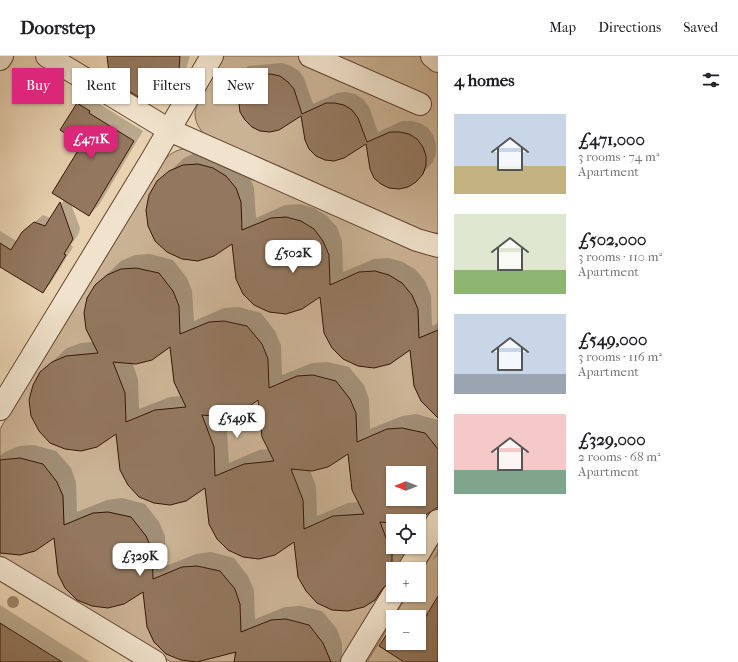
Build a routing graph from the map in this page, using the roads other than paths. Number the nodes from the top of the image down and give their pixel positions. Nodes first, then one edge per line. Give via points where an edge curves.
1 (2, 56) edge
2 (47, 56) edge
3 (212, 56) edge
4 (310, 56) edge
5 (432, 56) edge
6 (0, 59) edge
7 (438, 61) edge
8 (420, 104) dead end
9 (169, 130) junction
10 (438, 246) edge
11 (0, 409) edge
12 (438, 522) edge
13 (413, 562) edge
14 (0, 568) edge
15 (389, 602) edge
16 (155, 662) edge
17 (352, 662) edge

1 - 6 lane
2 - 9 lane
3 - 9 lane
4 - 8 lane
5 - 7 lane
9 - 10 lane via 417,240
9 - 11 lane
12 - 13 lane
14 - 16 lane
15 - 17 lane

